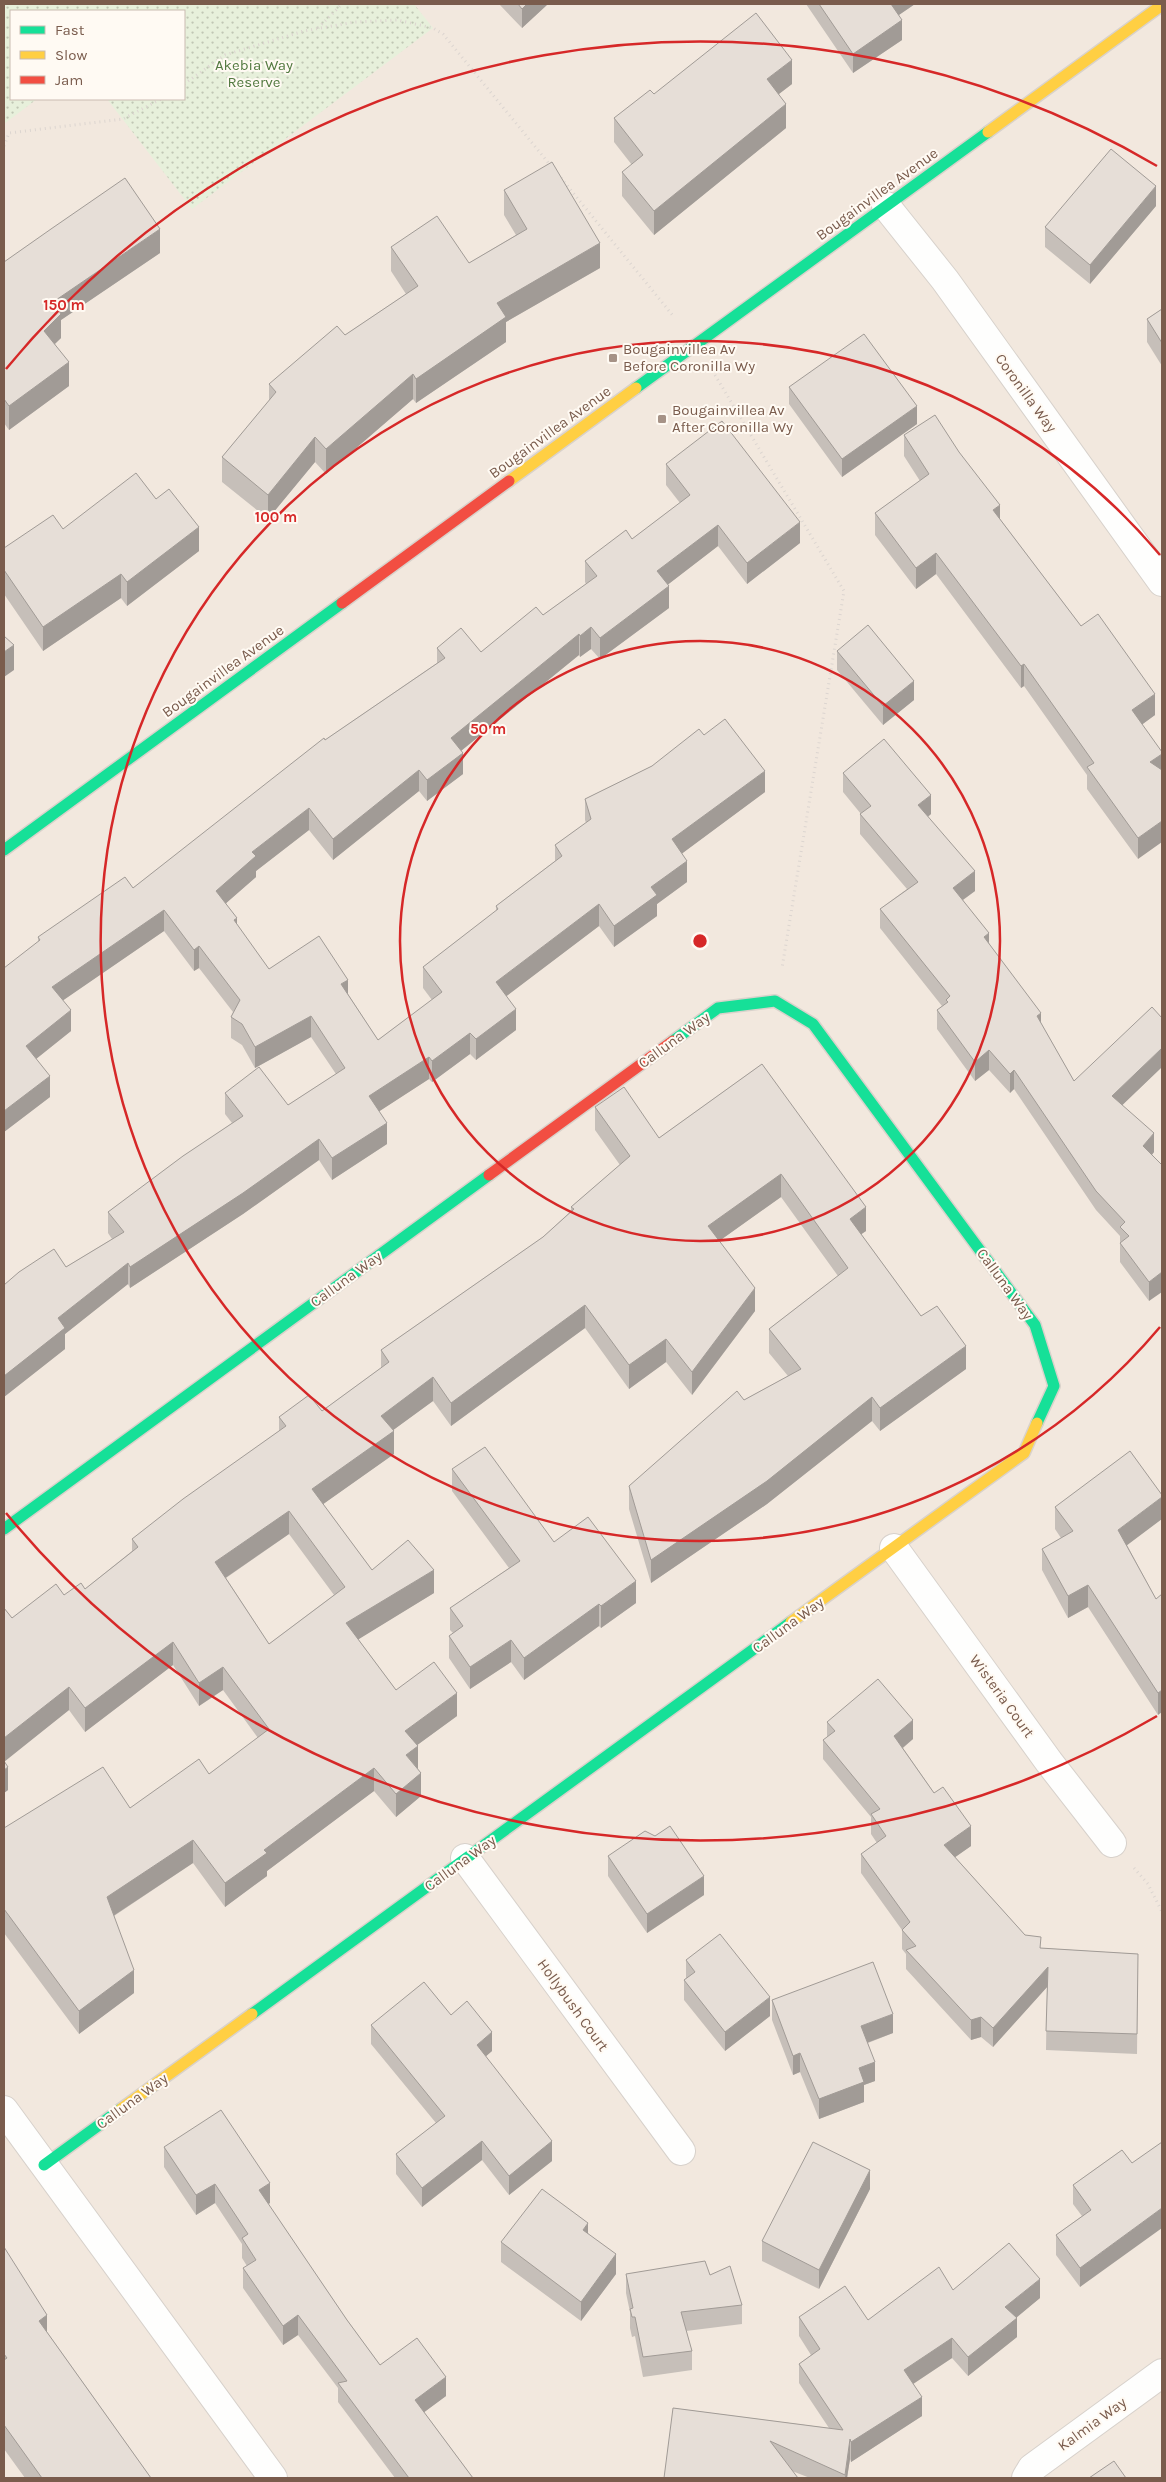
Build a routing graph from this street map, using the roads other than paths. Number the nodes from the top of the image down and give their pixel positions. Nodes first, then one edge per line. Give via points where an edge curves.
1 (1162, 5) edge
2 (886, 206) junction
3 (1162, 582) edge
4 (4, 850) edge
5 (4, 1529) edge
6 (894, 1548) junction
7 (1112, 1843) road end
8 (465, 1858) junction
9 (4, 2110) edge
10 (681, 2151) dead end
11 (44, 2165) junction
12 (1162, 2373) edge
13 (273, 2478) edge
14 (1026, 2478) edge

1 - 2 street, Bougainvillea Avenue
2 - 3 street, Coronilla Way via 945,280
2 - 4 street, Bougainvillea Avenue
5 - 6 street, Calluna Way via 718,1008 775,1001 814,1024 1035,1326 1054,1386 1024,1453
6 - 7 street, Wisteria Court via 1049,1762
6 - 8 street, Calluna Way
8 - 10 street, Hollybush Court
8 - 11 street, Calluna Way
9 - 11 street
11 - 13 street
12 - 14 street, Kalmia Way via 1032,2468

